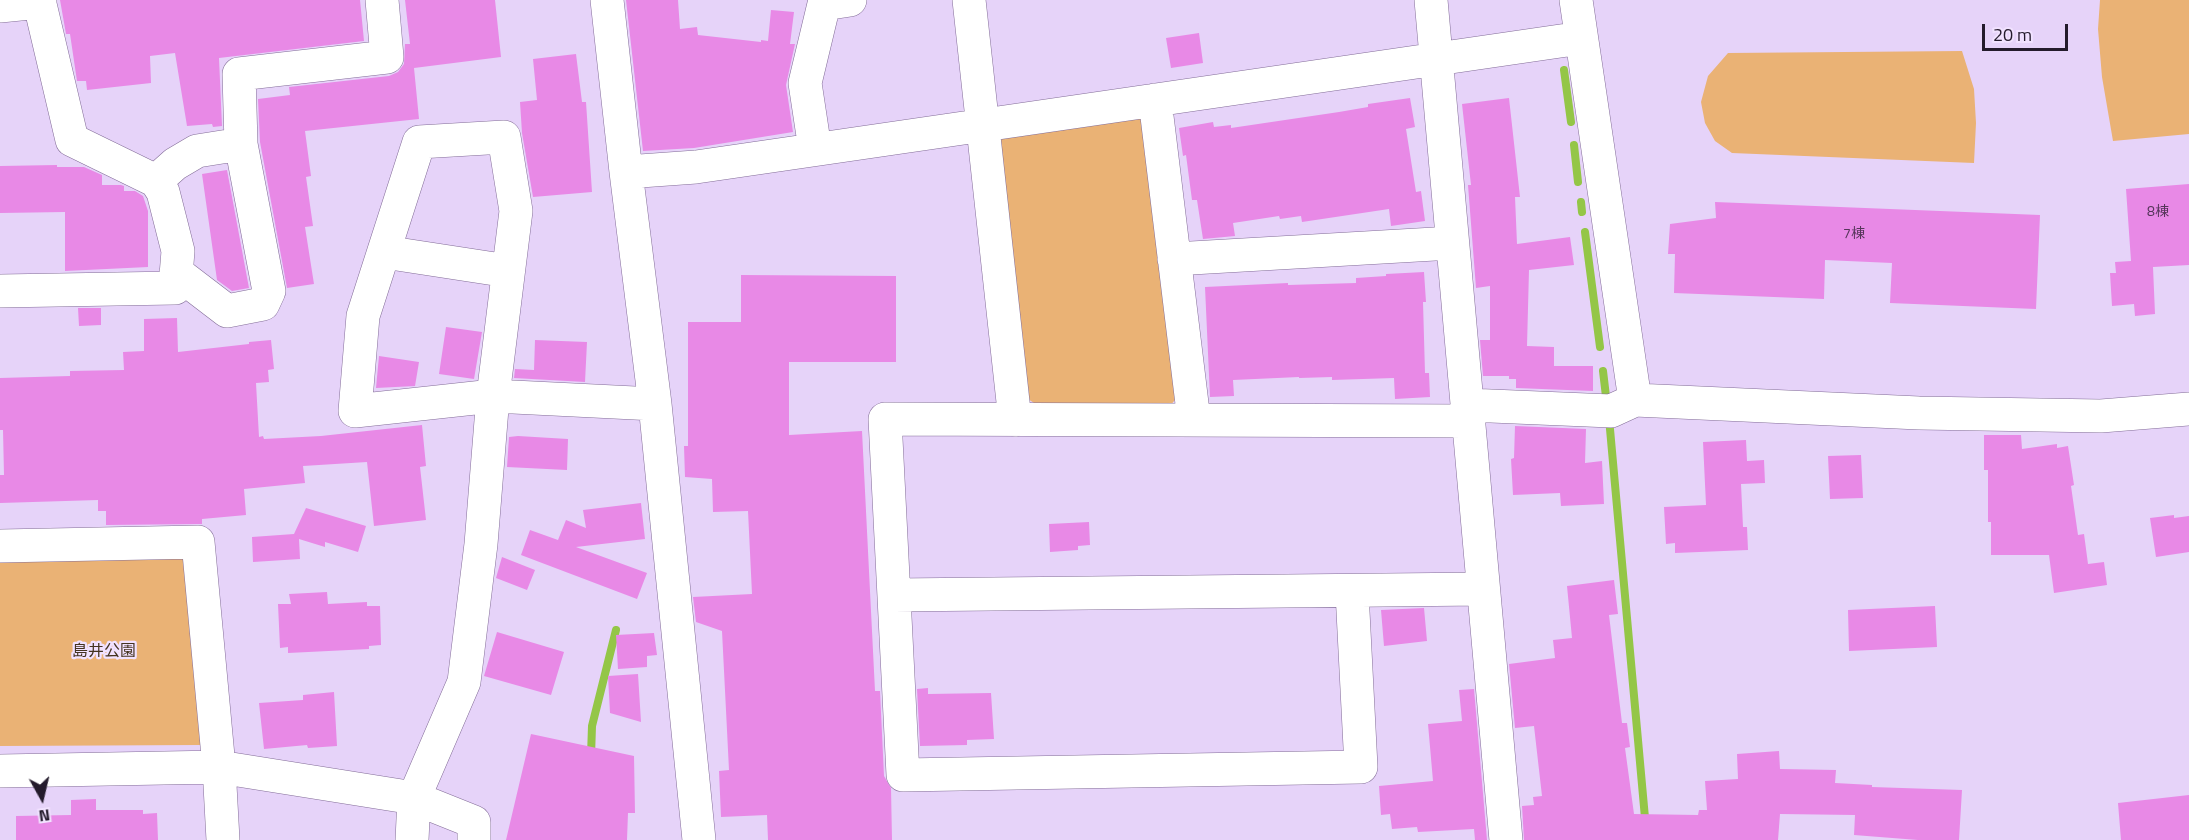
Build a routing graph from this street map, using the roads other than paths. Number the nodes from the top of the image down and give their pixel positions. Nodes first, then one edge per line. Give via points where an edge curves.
1 (382, 0) edge
2 (607, 0) edge
3 (850, 0) edge
4 (969, 0) edge
5 (1431, 0) edge
6 (1576, 0) edge
7 (40, 1) edge
8 (0, 6) edge
9 (1581, 38) junction
10 (1436, 59) junction
11 (1155, 100) junction
12 (983, 125) junction
13 (241, 144) junction
14 (815, 149) junction
15 (626, 172) junction
16 (156, 181) junction
17 (1452, 243) junction
18 (384, 252) junction
19 (1174, 258) junction
20 (508, 271) junction
21 (176, 272) junction
22 (0, 291) edge
23 (493, 396) junction
24 (1635, 400) junction
25 (655, 404) junction
26 (2189, 409) edge
27 (1467, 413) junction
28 (1015, 420) junction
29 (1194, 420) junction
30 (0, 546) edge
31 (1483, 590) junction
32 (1352, 592) junction
33 (894, 595) junction
34 (219, 768) junction
35 (0, 771) edge
36 (414, 798) junction
37 (223, 840) edge
38 (412, 840) edge
39 (474, 840) edge
40 (699, 840) edge
41 (1506, 840) edge

1 - 13 street via 387,57 239,74
2 - 15 street
3 - 14 street via 824,4 805,83
4 - 12 street
5 - 10 street
6 - 9 street
7 - 8 street
7 - 16 street via 72,140
9 - 10 street
9 - 24 street
10 - 11 street
10 - 17 street
11 - 12 street
11 - 19 street
12 - 14 street
12 - 28 street
13 - 16 street via 197,151
13 - 21 street via 269,291 264,304 228,311
14 - 15 street via 696,167
15 - 25 street
16 - 21 street via 163,192 178,251
17 - 19 street
17 - 27 street
18 - 20 street
18 - 20 street via 419,142 504,137 516,211
18 - 23 street via 363,316 355,411
19 - 29 street
20 - 23 street
21 - 22 street via 175,288
23 - 25 street
23 - 36 street via 464,682
24 - 26 street via 1964,414 2101,416
24 - 27 street via 1611,411
25 - 40 street
27 - 29 street
27 - 31 street
28 - 29 street
28 - 33 street via 885,419
30 - 34 street via 198,542
31 - 32 street
31 - 41 street
32 - 33 street
32 - 33 street via 1361,766 903,775
34 - 35 street
34 - 36 street
34 - 37 street
36 - 38 street
36 - 39 street via 474,822

